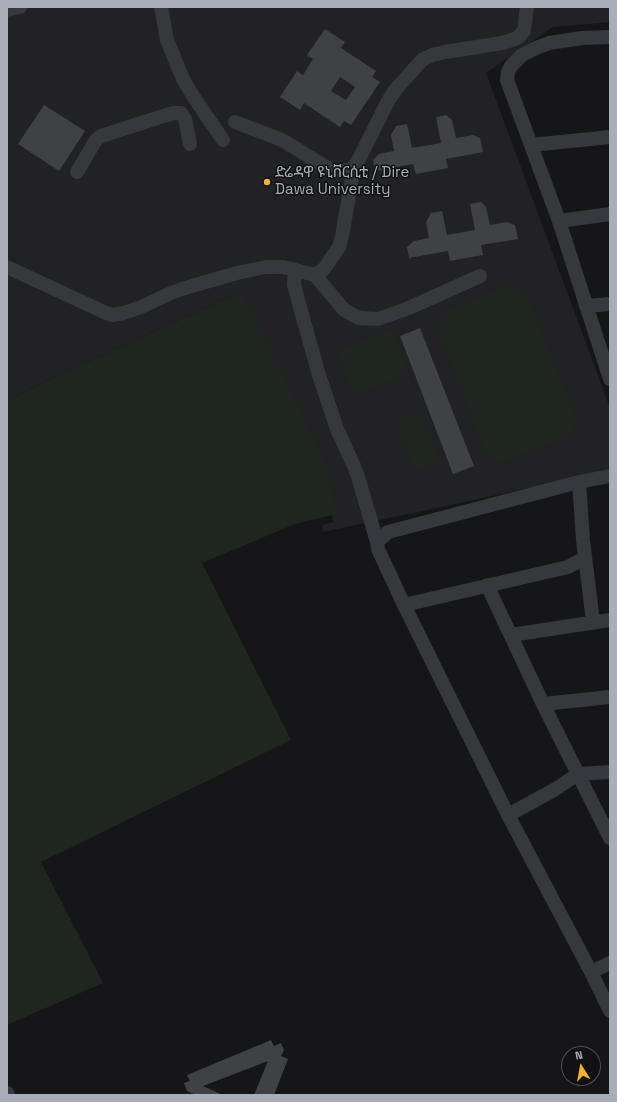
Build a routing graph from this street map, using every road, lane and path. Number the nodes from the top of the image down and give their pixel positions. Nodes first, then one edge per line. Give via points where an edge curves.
1 (20, 7) edge
2 (161, 7) edge
3 (527, 7) edge
4 (7, 10) edge
5 (610, 37) edge
6 (189, 89) junction
7 (181, 113) junction
8 (235, 122) dead end
9 (610, 137) edge
10 (224, 140) dead end
11 (190, 144) dead end
12 (531, 145) junction
13 (354, 167) junction
14 (78, 172) dead end
15 (610, 214) edge
16 (559, 221) junction
17 (7, 267) edge
18 (295, 270) junction
19 (315, 275) junction
20 (480, 276) dead end
21 (610, 304) edge
22 (586, 306) junction
23 (610, 378) edge
24 (610, 476) edge
25 (578, 482) junction
26 (377, 542) junction
27 (585, 558) junction
28 (487, 585) junction
29 (404, 605) junction
30 (610, 620) edge
31 (593, 622) junction
32 (510, 635) junction
33 (610, 698) edge
34 (543, 704) junction
35 (610, 772) edge
36 (578, 774) junction
37 (508, 815) junction
38 (610, 838) edge
39 (610, 963) edge
40 (591, 972) junction
41 (610, 1011) edge

1 - 4 street
2 - 6 street via 167,40
3 - 13 street via 524,30 515,39 445,52 422,60 388,101
5 - 12 street via 549,42 522,55 511,66 507,80
6 - 7 street
6 - 10 street
7 - 11 street via 185,119
7 - 14 street via 173,113 101,136 96,140
8 - 13 street via 282,140 326,167 337,171
9 - 12 street
12 - 16 street
13 - 19 street via 339,247 324,269
15 - 16 street
16 - 22 street
17 - 18 street via 113,315 141,307 185,288 237,273 266,267
18 - 19 street
18 - 26 street via 294,285 318,372 337,429 359,480
19 - 20 street via 344,310 358,318 378,319
21 - 22 street
22 - 23 street
24 - 25 street
25 - 26 street via 388,532
25 - 27 street
26 - 29 street
27 - 28 street via 568,566
27 - 31 street
28 - 29 street
28 - 32 street
29 - 37 street
30 - 31 street
31 - 32 street
32 - 34 street
33 - 34 street
34 - 36 street
35 - 36 street
36 - 37 street
36 - 38 street
37 - 40 street
39 - 40 street
40 - 41 street

